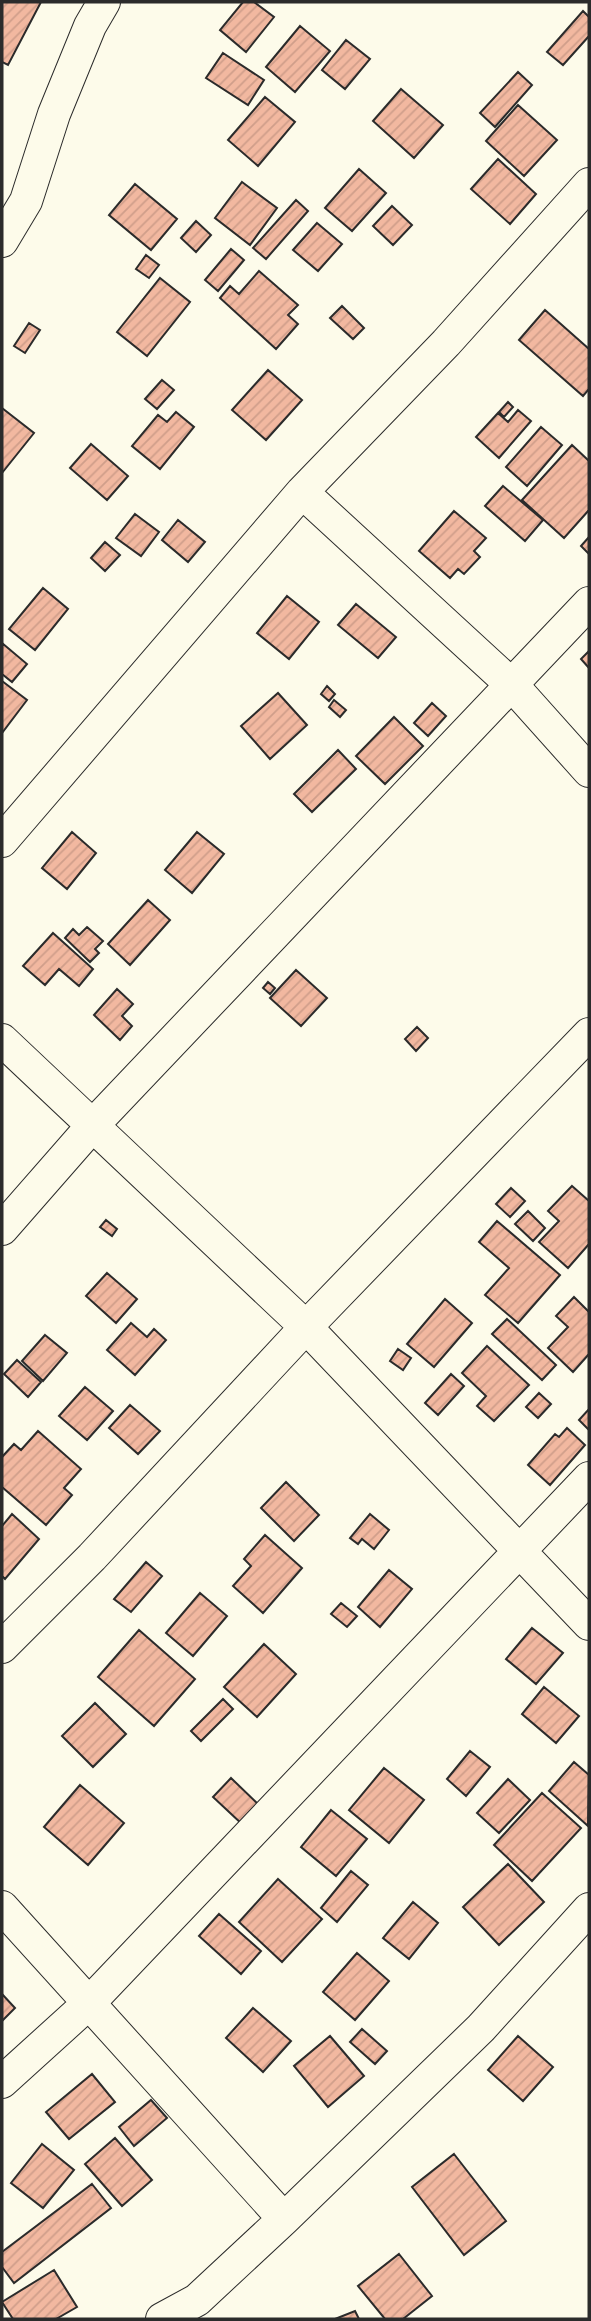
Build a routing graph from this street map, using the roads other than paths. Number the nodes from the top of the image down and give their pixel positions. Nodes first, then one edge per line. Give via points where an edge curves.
1 (104, 2) edge
2 (589, 184) edge
3 (2, 241) edge
4 (302, 492) junction
5 (589, 603) edge
6 (513, 686) junction
7 (589, 772) edge
8 (2, 841) edge
9 (589, 1034) edge
10 (2, 1040) edge
11 (93, 1125) junction
12 (2, 1229) edge
13 (306, 1327) junction
14 (589, 1478) edge
15 (517, 1551) junction
16 (589, 1625) edge
17 (2, 1647) edge
18 (2, 1907) edge
19 (589, 1909) edge
20 (89, 2003) junction
21 (2, 2082) edge
22 (284, 2219) junction
23 (162, 2319) edge

1 - 3 street via 54,114 26,201
2 - 4 street
4 - 6 street
4 - 8 street
5 - 6 street
6 - 7 street
6 - 11 street
9 - 13 street
10 - 11 street
11 - 12 street
11 - 13 street
13 - 15 street
13 - 17 street
14 - 15 street
15 - 16 street
15 - 20 street
18 - 20 street
19 - 22 street via 481,2028
20 - 21 street
20 - 22 street
22 - 23 street via 197,2300

